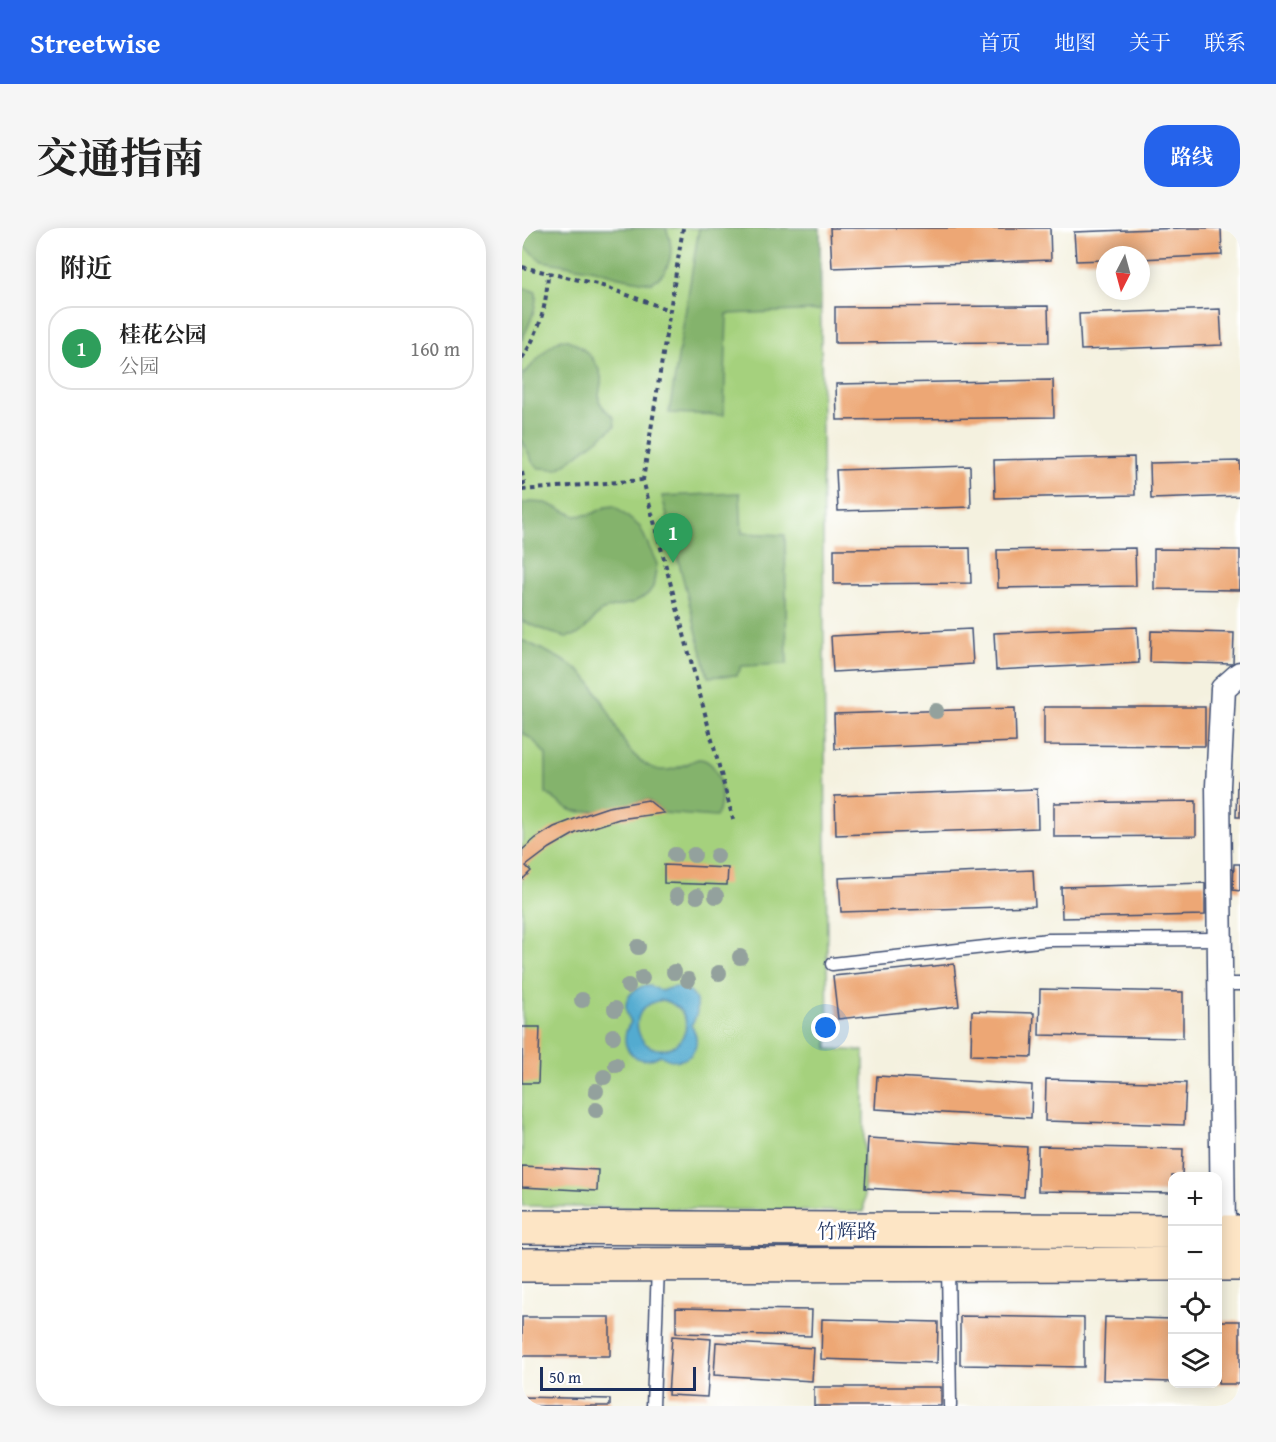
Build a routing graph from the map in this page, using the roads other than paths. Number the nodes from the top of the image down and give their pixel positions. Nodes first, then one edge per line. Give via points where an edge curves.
1 (1240, 674) edge
2 (1220, 939) junction
3 (832, 964) dead end
4 (1230, 984) edge
5 (522, 1227) edge
6 (1168, 1231) edge
7 (1227, 1232) edge
8 (522, 1264) edge
9 (658, 1264) junction
10 (948, 1264) junction
11 (1168, 1264) edge
12 (1222, 1264) edge
13 (1240, 1264) edge
14 (653, 1406) edge
15 (950, 1406) edge

1 - 2 street via 1223,689 1218,786
2 - 3 lane via 1048,940
2 - 4 street
4 - 7 street
5 - 6 main road, 竹辉路
8 - 9 main road, 竹辉路
9 - 10 main road, 竹辉路
9 - 14 lane
10 - 11 main road, 竹辉路
10 - 15 lane
12 - 13 main road

